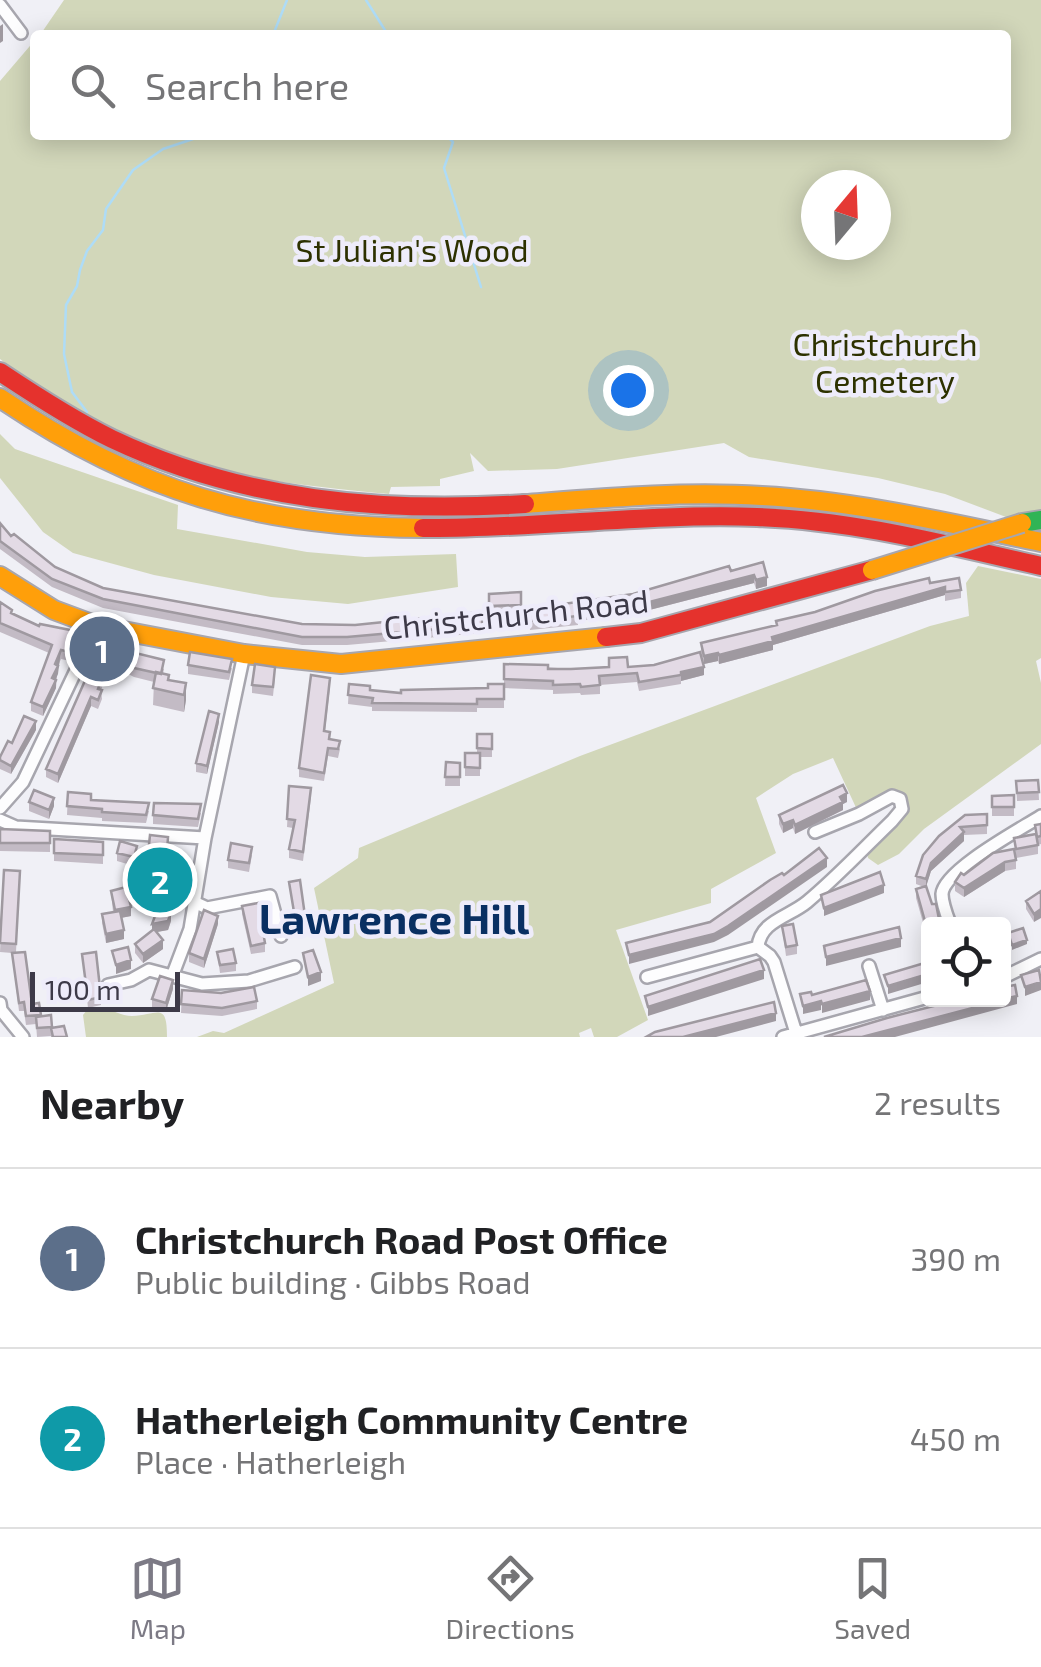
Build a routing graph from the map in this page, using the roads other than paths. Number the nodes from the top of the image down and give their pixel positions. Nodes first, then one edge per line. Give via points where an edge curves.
1 (0, 6) edge
2 (21, 33) dead end
3 (0, 372) edge
4 (0, 398) edge
5 (1032, 522) edge
6 (1041, 542) edge
7 (1041, 566) edge
8 (0, 576) edge
9 (97, 626) junction
10 (244, 654) junction
11 (0, 807) edge
12 (1041, 816) edge
13 (0, 822) edge
14 (815, 832) dead end
15 (206, 838) junction
16 (194, 902) junction
17 (948, 917) edge
18 (281, 936) dead end
19 (758, 948) junction
20 (1041, 960) edge
21 (868, 966) dead end
22 (294, 967) dead end
23 (173, 974) junction
24 (1011, 974) edge
25 (648, 978) dead end
26 (108, 984) dead end
27 (921, 1000) edge
28 (0, 1003) edge
29 (883, 1010) junction
30 (12, 1023) junction
31 (796, 1033) junction
32 (0, 1034) edge
33 (23, 1037) edge
34 (783, 1037) edge

1 - 2 street
3 - 6 main road via 126,448 287,497 339,505 467,507 774,496 839,502
4 - 7 main road via 126,469 273,517 403,528 758,517 880,532
5 - 10 main road, Christchurch Road, bridge via 641,633 341,664
8 - 9 main road, Christchurch Road via 54,610
9 - 10 main road, Christchurch Road
9 - 11 street via 23,782
10 - 15 street
12 - 17 street via 948,881 942,893
13 - 15 street
14 - 19 street via 892,796 900,799 902,809 892,821 805,905 764,929
15 - 16 street
16 - 18 street via 207,908 270,896
16 - 23 street
19 - 25 street
19 - 31 street via 774,962
20 - 24 street
21 - 29 street
22 - 23 street via 248,982 202,984
23 - 26 street via 148,970
27 - 29 street
28 - 30 street
29 - 31 street
30 - 32 street
30 - 33 street
31 - 34 street

